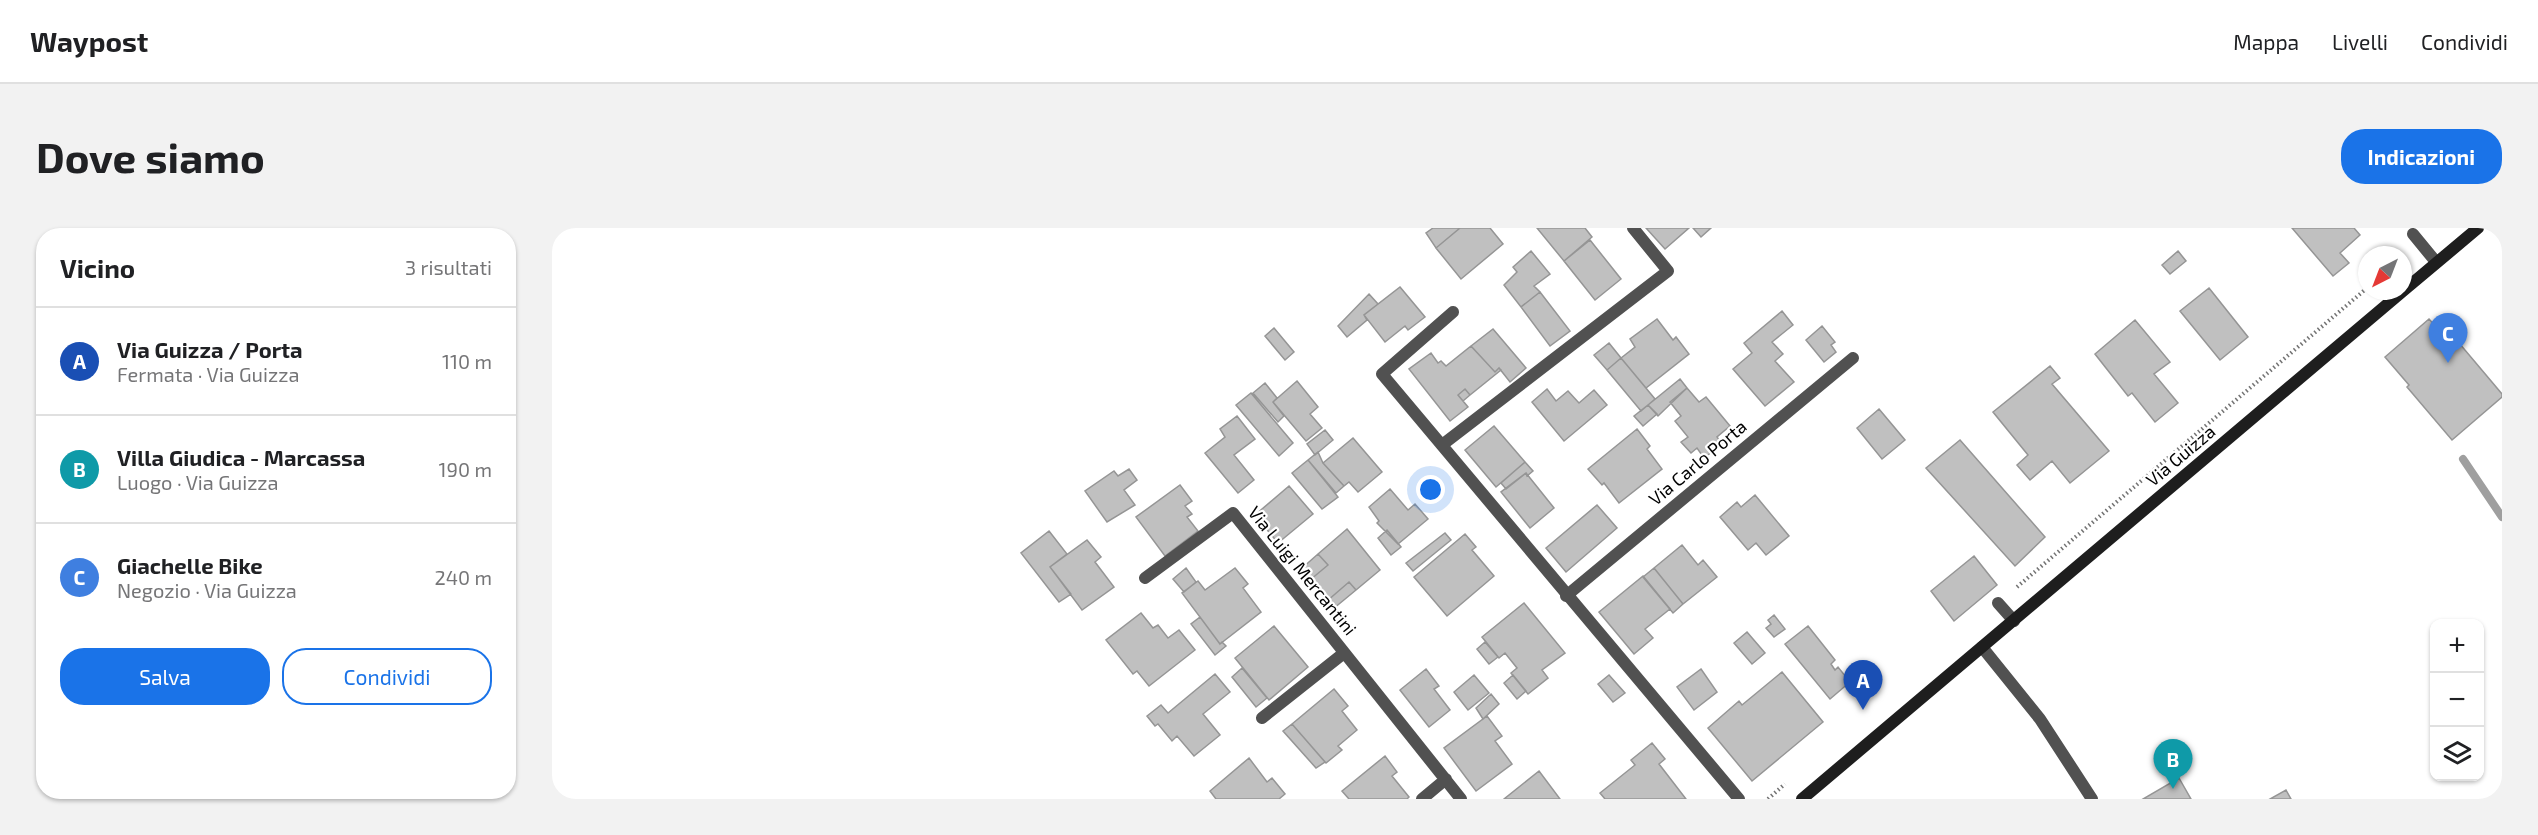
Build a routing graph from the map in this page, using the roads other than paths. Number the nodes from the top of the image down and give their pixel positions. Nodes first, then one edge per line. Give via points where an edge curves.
1 (1633, 228) edge
2 (2478, 228) edge
3 (2413, 234) dead end
4 (2436, 262) junction
5 (2412, 281) edge
6 (2389, 300) edge
7 (1454, 312) dead end
8 (1853, 358) dead end
9 (1442, 445) junction
10 (1144, 578) dead end
11 (1566, 596) junction
12 (1998, 603) road end
13 (2014, 621) junction
14 (1982, 647) junction
15 (1344, 652) junction
16 (1262, 718) dead end
17 (1446, 780) junction
18 (1422, 799) edge
19 (1461, 799) edge
20 (1739, 799) edge
21 (1802, 799) edge
22 (2092, 799) edge

1 - 9 street via 1668,270
2 - 4 main road, Via Guizza
3 - 4 street
4 - 5 main road, Via Guizza
6 - 13 main road, Via Guizza
7 - 9 street via 1382,374
8 - 11 street, Via Carlo Porta
9 - 11 street
10 - 15 street, Via Luigi Mercantini via 1233,513
11 - 20 street
12 - 13 street
13 - 14 main road, Via Guizza
14 - 21 main road, Via Guizza
14 - 22 street via 2040,719
15 - 16 street, Via Luigi Mercantini
15 - 17 street, Via Luigi Mercantini
17 - 18 street
17 - 19 street, Via Luigi Mercantini

